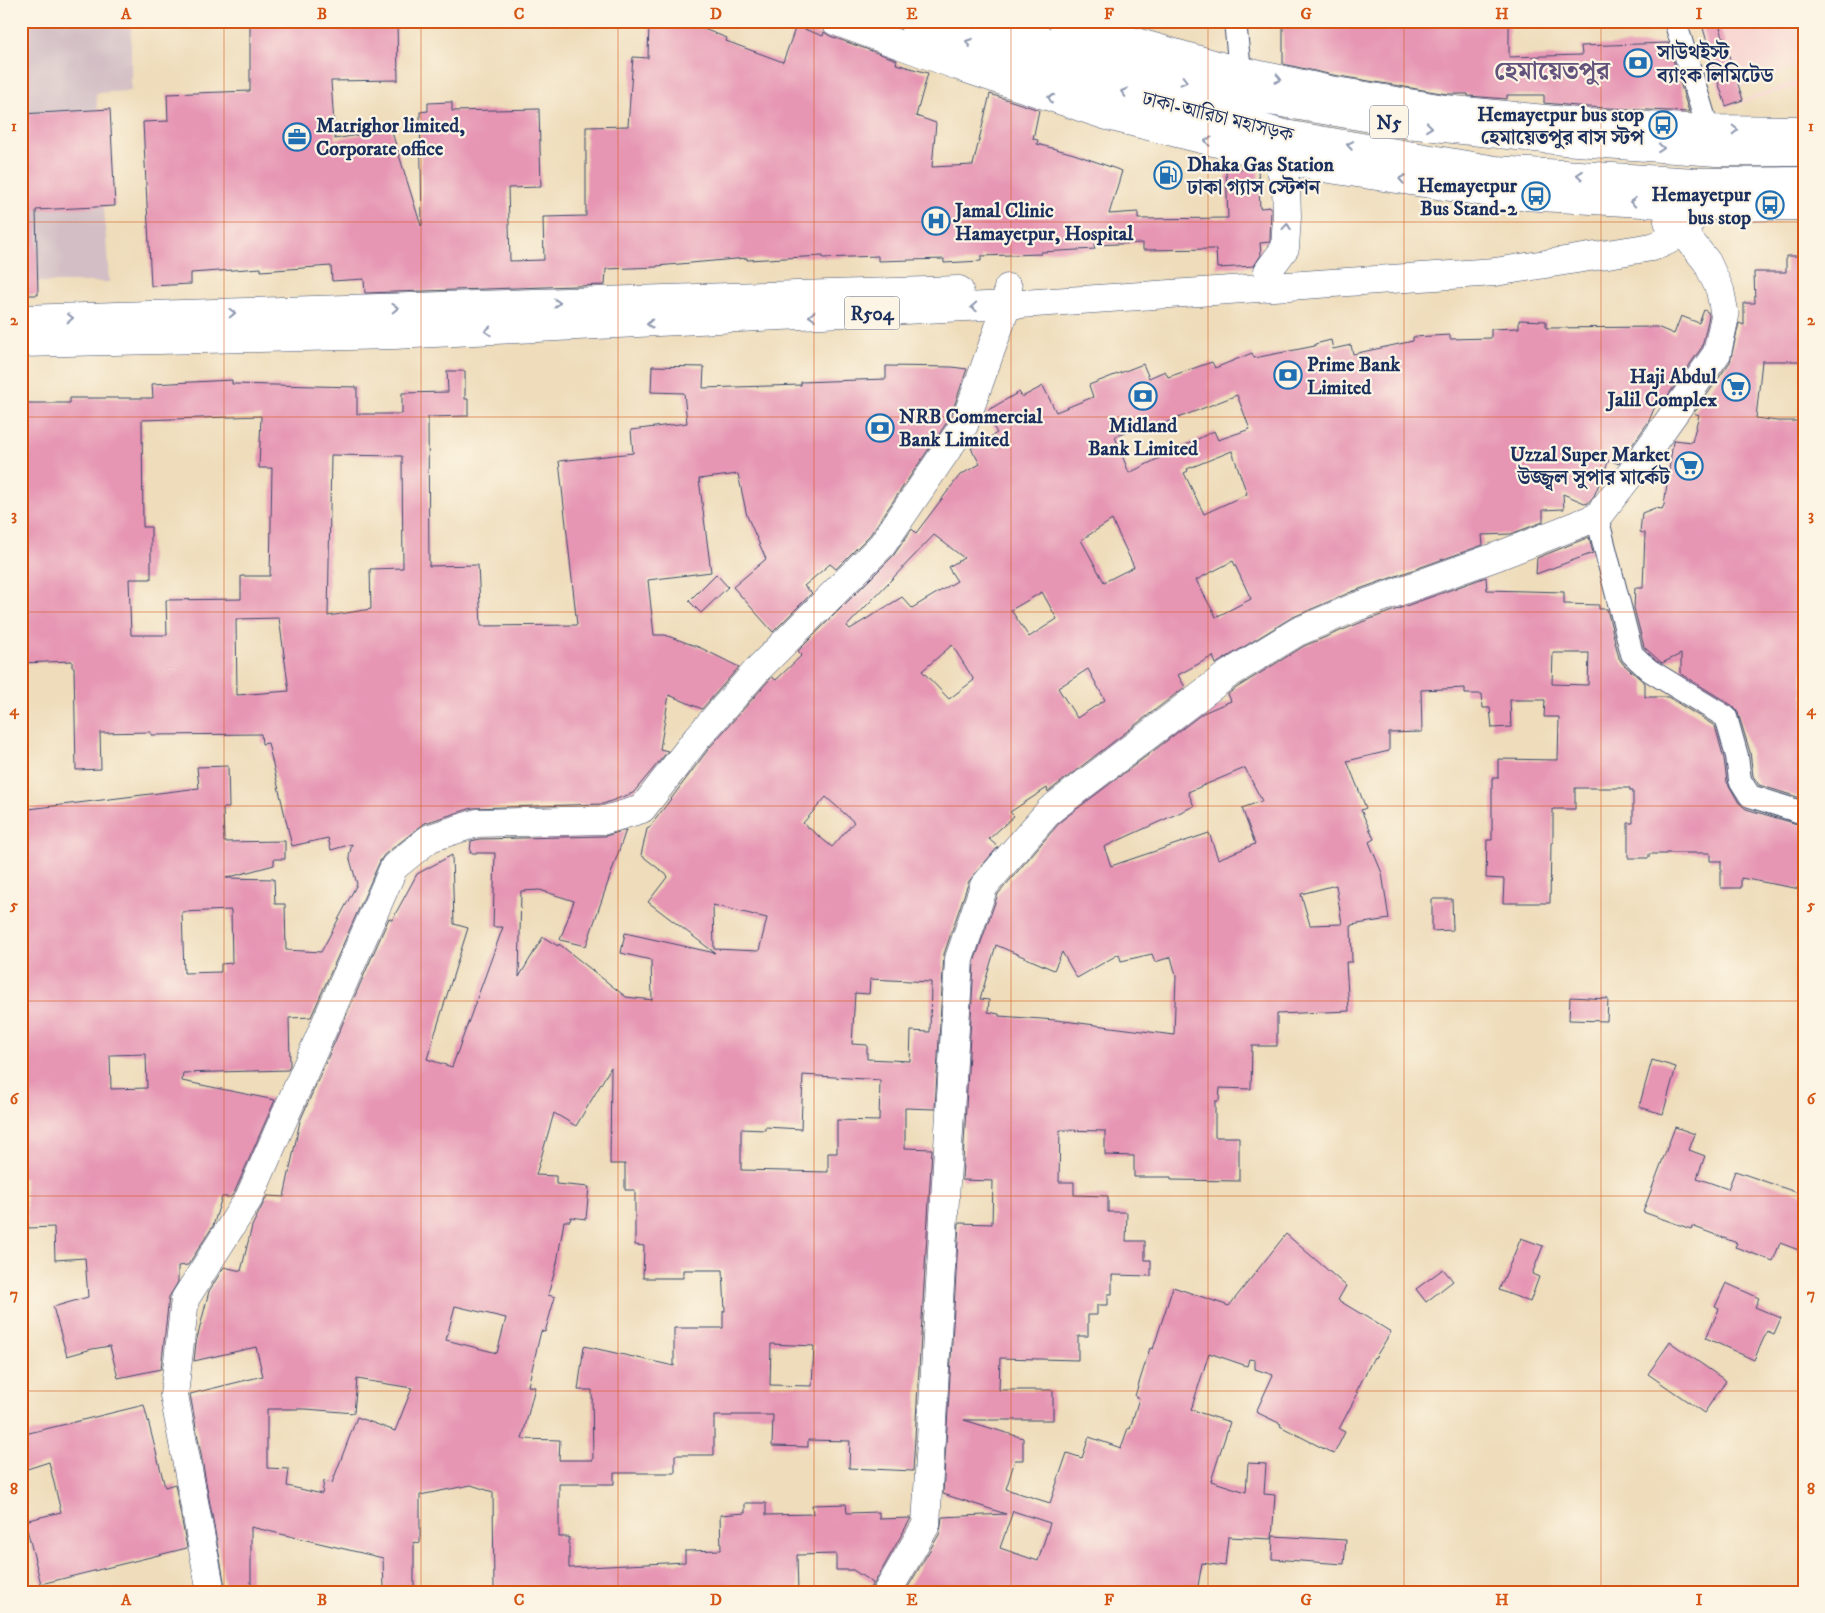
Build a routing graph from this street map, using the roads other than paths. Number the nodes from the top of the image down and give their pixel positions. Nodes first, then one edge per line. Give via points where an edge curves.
1 (835, 21) edge
2 (912, 21) edge
3 (986, 21) edge
4 (1062, 21) edge
5 (1235, 21) edge
6 (1675, 21) edge
7 (1240, 71) junction
8 (1708, 129) junction
9 (1804, 130) edge
10 (1804, 152) edge
11 (1276, 157) junction
12 (1804, 181) edge
13 (1804, 206) edge
14 (1683, 216) junction
15 (1268, 271) junction
16 (1007, 297) junction
17 (21, 319) edge
18 (21, 343) edge
19 (1598, 516) junction
20 (1804, 813) edge
21 (211, 1592) edge
22 (887, 1592) edge

11 -> 1 main road via 1107,116
12 -> 2 main road, ঢাকা-আরিচা মহাসড়ক / N5 via 1696,182 1496,170 1286,134 1067,77
3 -> 10 main road, ঢাকা-আরিচা মহাসড়ক / N5 via 1092,58 1270,102 1407,124 1563,141 1716,152
4 - 7 main road
5 - 7 street
6 - 8 street
7 -> 8 main road via 1445,110 1587,123
8 -> 9 main road
14 -> 11 main road via 1504,195 1316,167
15 -> 11 main road via 1285,248 1286,184
13 - 14 main road via 1744,207
14 - 15 main road, R504 via 1648,230 1493,255
14 - 16 main road, R504 via 1668,242 1652,247 1495,272
14 - 19 main road via 1720,290 1725,316 1716,353
15 - 16 main road, R504
17 -> 16 main road, R504
16 -> 18 main road, R504 via 394,336
16 - 21 main road via 964,425 882,545 753,675 698,737 642,809 605,820 477,824 430,838 394,867 248,1198 185,1299 174,1395
19 - 20 street via 1632,654 1649,670 1726,717 1740,780 1750,796
19 - 22 main road via 1297,632 1227,674 1050,810 984,886 959,960 926,1525

